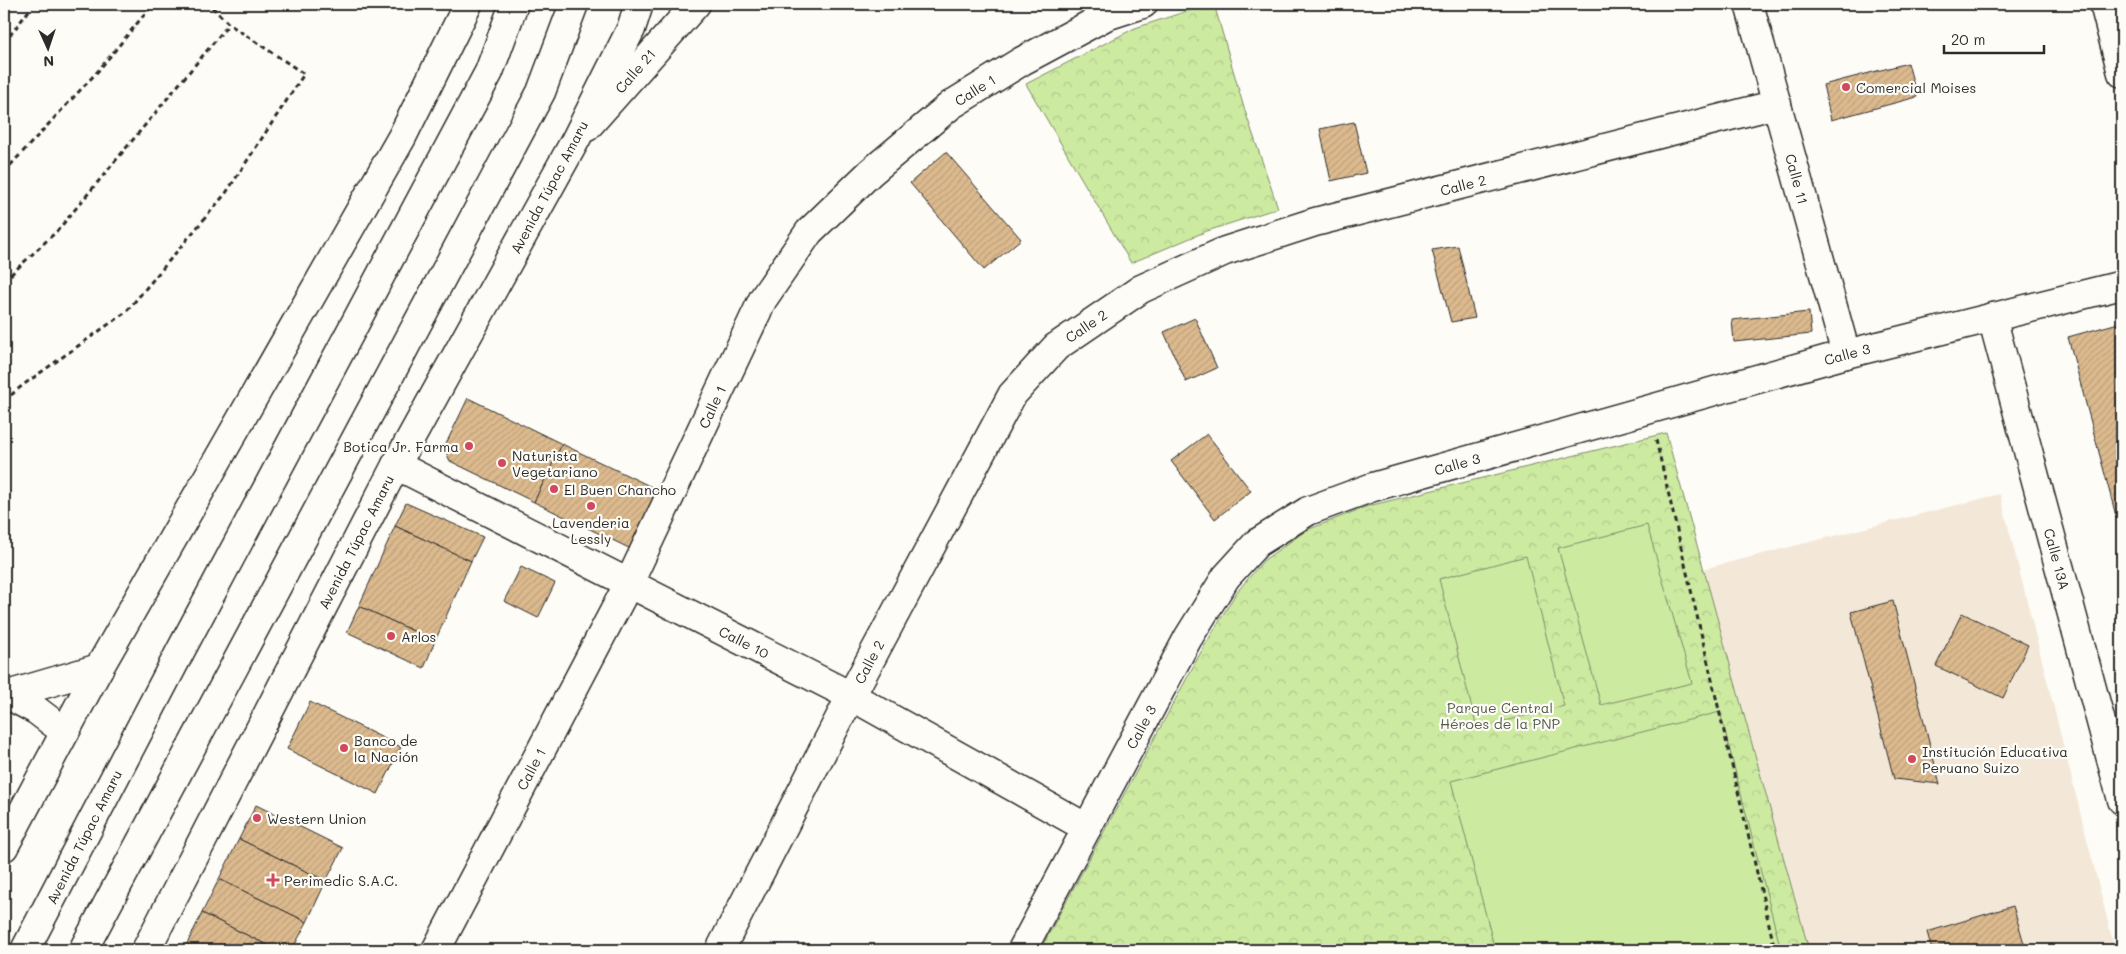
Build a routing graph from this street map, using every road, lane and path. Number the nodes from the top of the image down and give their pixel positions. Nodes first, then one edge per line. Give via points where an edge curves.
1 (34, 4) edge
2 (153, 4) edge
3 (209, 4) edge
4 (468, 4) edge
5 (514, 4) edge
6 (574, 4) edge
7 (639, 4) edge
8 (696, 4) edge
9 (1143, 4) edge
10 (1749, 4) edge
11 (2104, 4) edge
12 (229, 24) junction
13 (4, 43) edge
14 (2122, 73) edge
15 (1777, 104) junction
16 (576, 139) junction
17 (4, 172) edge
18 (4, 281) edge
19 (2122, 285) edge
20 (1992, 318) junction
21 (1846, 354) junction
22 (4, 401) edge
23 (1649, 409) junction
24 (396, 465) junction
25 (629, 583) junction
26 (100, 668) junction
27 (6, 696) edge
28 (851, 696) junction
29 (65, 732) junction
30 (2122, 800) edge
31 (1087, 828) junction
32 (4, 847) edge
33 (25, 950) edge
34 (83, 950) edge
35 (146, 950) edge
36 (436, 950) edge
37 (720, 950) edge
38 (1022, 950) edge
39 (1775, 950) edge

1 - 13 path
2 - 17 path via 98,72
3 - 12 path
4 - 26 main road via 402,137
5 - 33 main road, Avenida Túpac Amaru via 489,72
6 - 34 main road via 541,92
7 - 16 main road, Avenida Túpac Amaru via 631,29
8 - 16 main road, Calle 21
9 - 25 main road, Calle 1 via 1106,16 1022,60 951,104 871,172 809,232 763,299
10 - 15 main road, Calle 11
11 - 14 main road
12 - 18 path via 58,230
12 - 22 path via 304,74 226,193 126,312
15 - 21 main road, Calle 11
15 - 28 main road, Calle 2 via 1316,222 1225,251 1141,289 1056,347 1012,395
16 - 24 main road, Avenida Túpac Amaru
19 - 20 main road, Calle 3
20 - 21 main road, Calle 3
20 - 30 main road, Calle 13A
21 - 23 main road, Calle 3
23 - 31 main road, Calle 3 via 1373,487 1308,511 1257,543 1226,577 1188,638
23 - 39 path
24 - 25 main road, Calle 10
24 - 35 main road, Avenida Túpac Amaru
25 - 28 main road, Calle 10
25 - 36 main road, Calle 1
26 - 27 main road
26 - 29 main road
27 - 29 main road via 36,710
28 - 31 main road, Calle 10
28 - 37 main road, Calle 2
29 - 32 main road
31 - 38 main road, Calle 3

